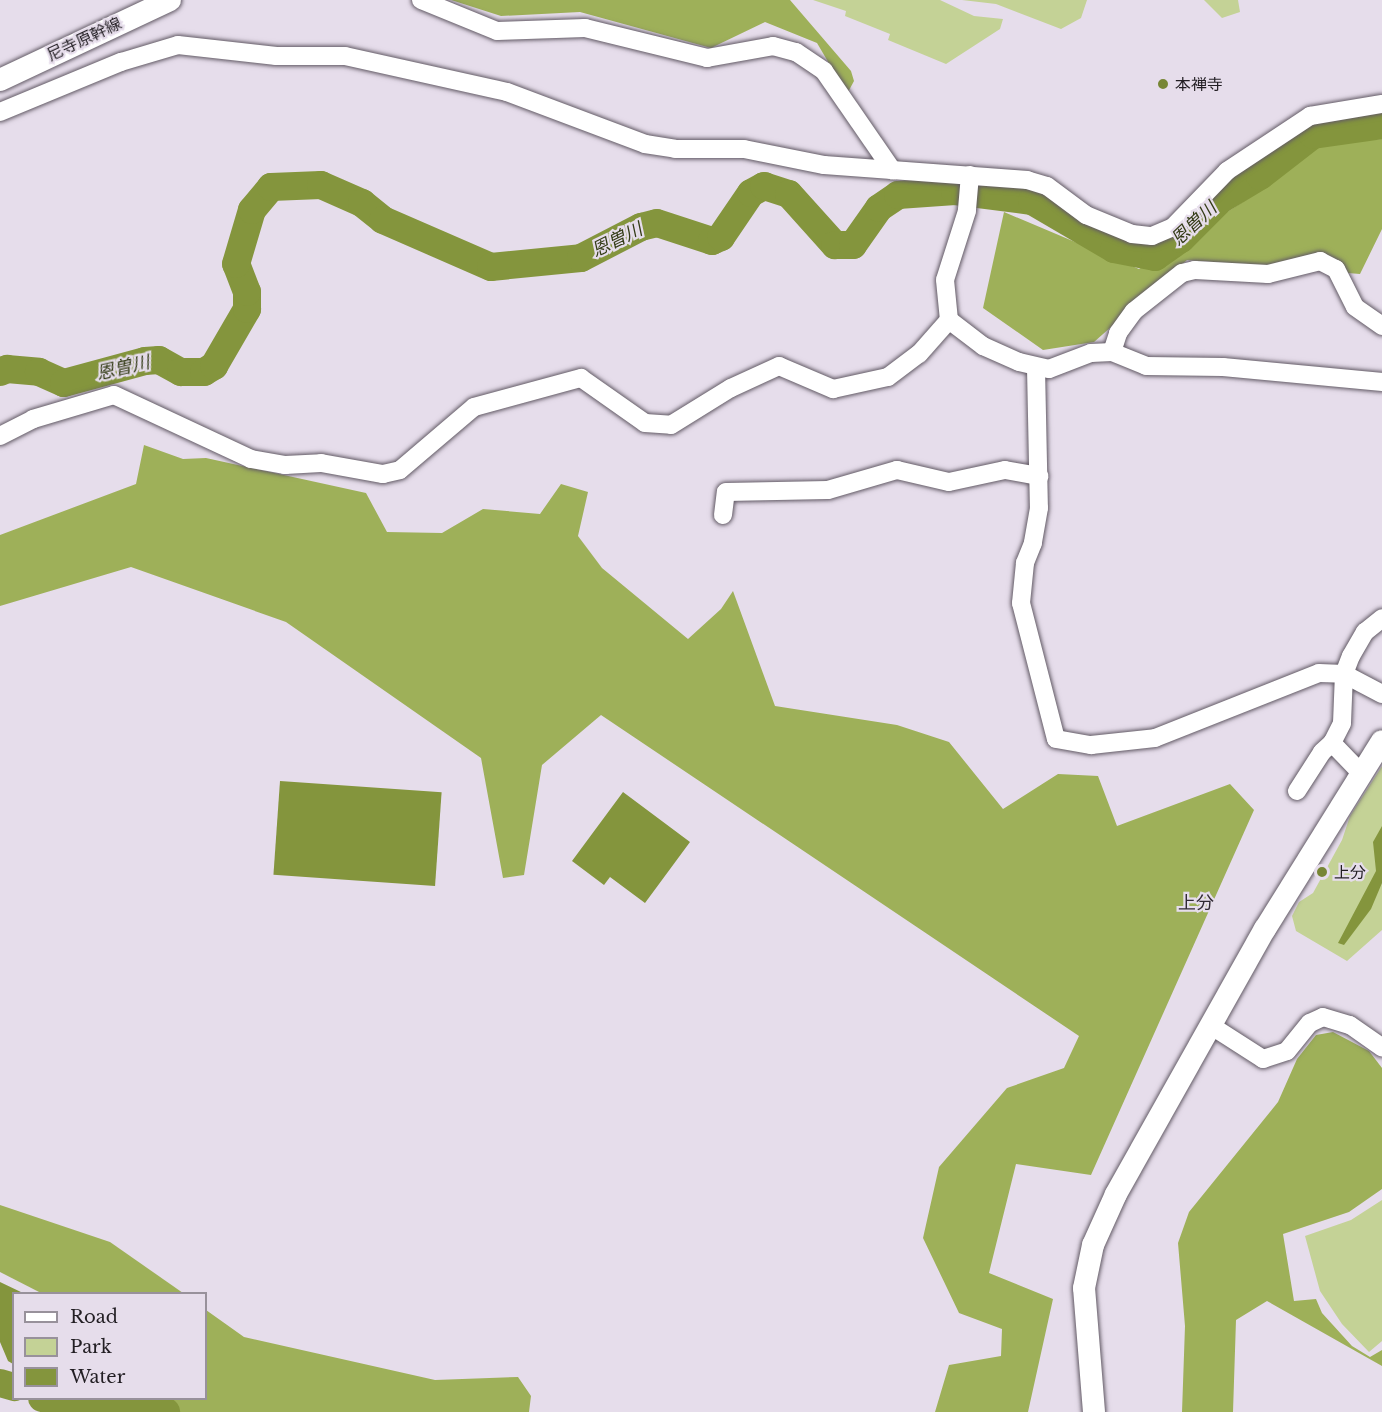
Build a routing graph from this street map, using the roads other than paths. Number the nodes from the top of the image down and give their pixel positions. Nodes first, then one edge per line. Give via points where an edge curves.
1 (170, 0) edge
2 (421, 0) edge
3 (0, 80) edge
4 (1382, 104) edge
5 (0, 112) edge
6 (893, 171) junction
7 (969, 186) junction
8 (949, 320) junction
9 (1382, 326) edge
10 (1112, 352) junction
11 (1036, 368) junction
12 (1382, 382) edge
13 (0, 436) edge
14 (1039, 476) junction
15 (723, 515) dead end
16 (1382, 618) edge
17 (1344, 674) junction
18 (1382, 694) edge
19 (1382, 741) edge
20 (1332, 743) junction
21 (1361, 773) junction
22 (1297, 791) dead end
23 (1210, 1026) junction
24 (1382, 1047) edge
25 (1094, 1412) edge

1 - 3 street, 尼寺原幹線
2 - 6 street via 497,31 585,28 706,58 773,46 796,52 824,72
4 - 7 street via 1310,116 1227,171 1173,227 1152,236 1132,234 1086,215 1047,186 1027,180
5 - 6 street via 121,62 178,45 276,56 345,56 507,92 585,118 645,144 675,149 744,149 824,165
6 - 7 street
7 - 8 street via 945,280
8 - 11 street via 983,346
8 - 13 street via 919,354 888,377 833,389 779,366 731,388 671,425 645,423 581,378 474,407 400,470 383,474 321,463 285,465 252,459 114,395 33,419
9 - 10 street via 1354,307 1336,269 1320,261 1268,274 1195,270 1182,273 1134,311 1118,333
10 - 11 street via 1091,353 1049,369
10 - 12 street via 1146,366 1223,367
11 - 14 street
14 - 15 street via 1005,470 949,482 897,470 828,490 726,492
14 - 17 street via 1039,508 1025,563 1022,603 1056,739 1090,745 1155,738 1319,673
16 - 17 street via 1365,632
17 - 18 street
17 - 20 street via 1346,703
19 - 21 street
20 - 21 street
20 - 22 street
21 - 23 street via 1304,861
23 - 24 street via 1263,1059 1287,1051 1310,1023 1323,1017 1350,1025
23 - 25 street via 1116,1194 1094,1245 1084,1288

